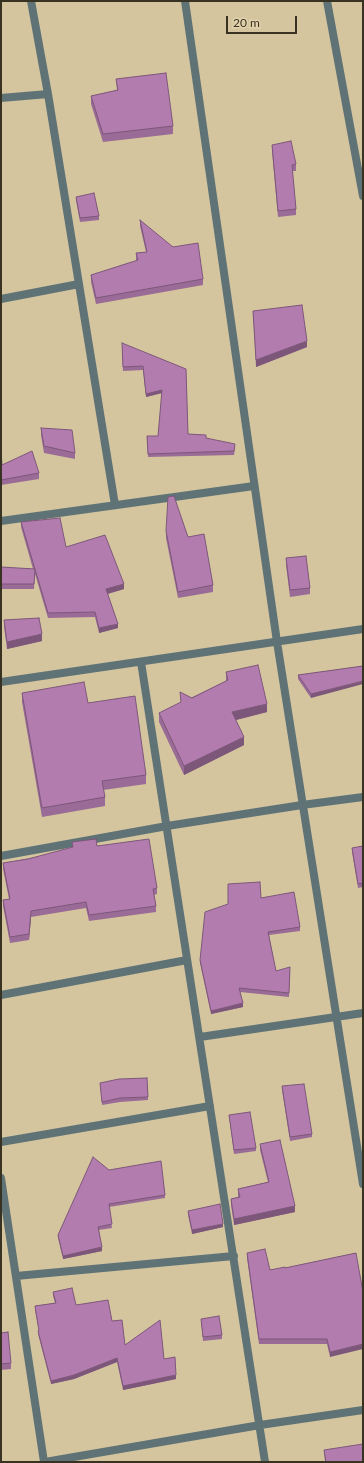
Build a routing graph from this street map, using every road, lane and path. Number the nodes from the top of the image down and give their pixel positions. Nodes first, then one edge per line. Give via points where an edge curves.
1 (31, 1) edge
2 (185, 1) edge
3 (327, 1) edge
4 (48, 94) junction
5 (1, 98) edge
6 (363, 196) edge
7 (79, 284) junction
8 (1, 299) edge
9 (254, 486) junction
10 (115, 505) junction
11 (1, 521) edge
12 (363, 629) edge
13 (277, 642) junction
14 (141, 662) junction
15 (1, 682) edge
16 (363, 797) edge
17 (302, 805) junction
18 (167, 826) junction
19 (1, 856) edge
20 (187, 960) junction
21 (1, 995) edge
22 (363, 1013) edge
23 (336, 1017) junction
24 (200, 1038) junction
25 (210, 1106) junction
26 (1, 1142) edge
27 (1, 1178) edge
28 (363, 1184) edge
29 (234, 1256) junction
30 (16, 1276) junction
31 (363, 1410) edge
32 (260, 1425) junction
33 (45, 1462) edge
34 (265, 1462) edge

1 - 4 street
2 - 9 street
3 - 6 street
4 - 5 street
4 - 7 street
7 - 8 street
7 - 10 street
9 - 10 street
9 - 13 street
10 - 11 street
12 - 13 street
13 - 14 street
13 - 17 street
14 - 15 street
14 - 18 street
16 - 17 street
17 - 18 street
17 - 23 street
18 - 19 street
18 - 20 street
20 - 21 street
20 - 24 street
22 - 23 street
23 - 24 street
23 - 28 street
24 - 25 street
25 - 26 street
25 - 29 street
27 - 30 street
29 - 30 street
29 - 32 street
30 - 33 street
31 - 32 street
32 - 33 street
32 - 34 street

